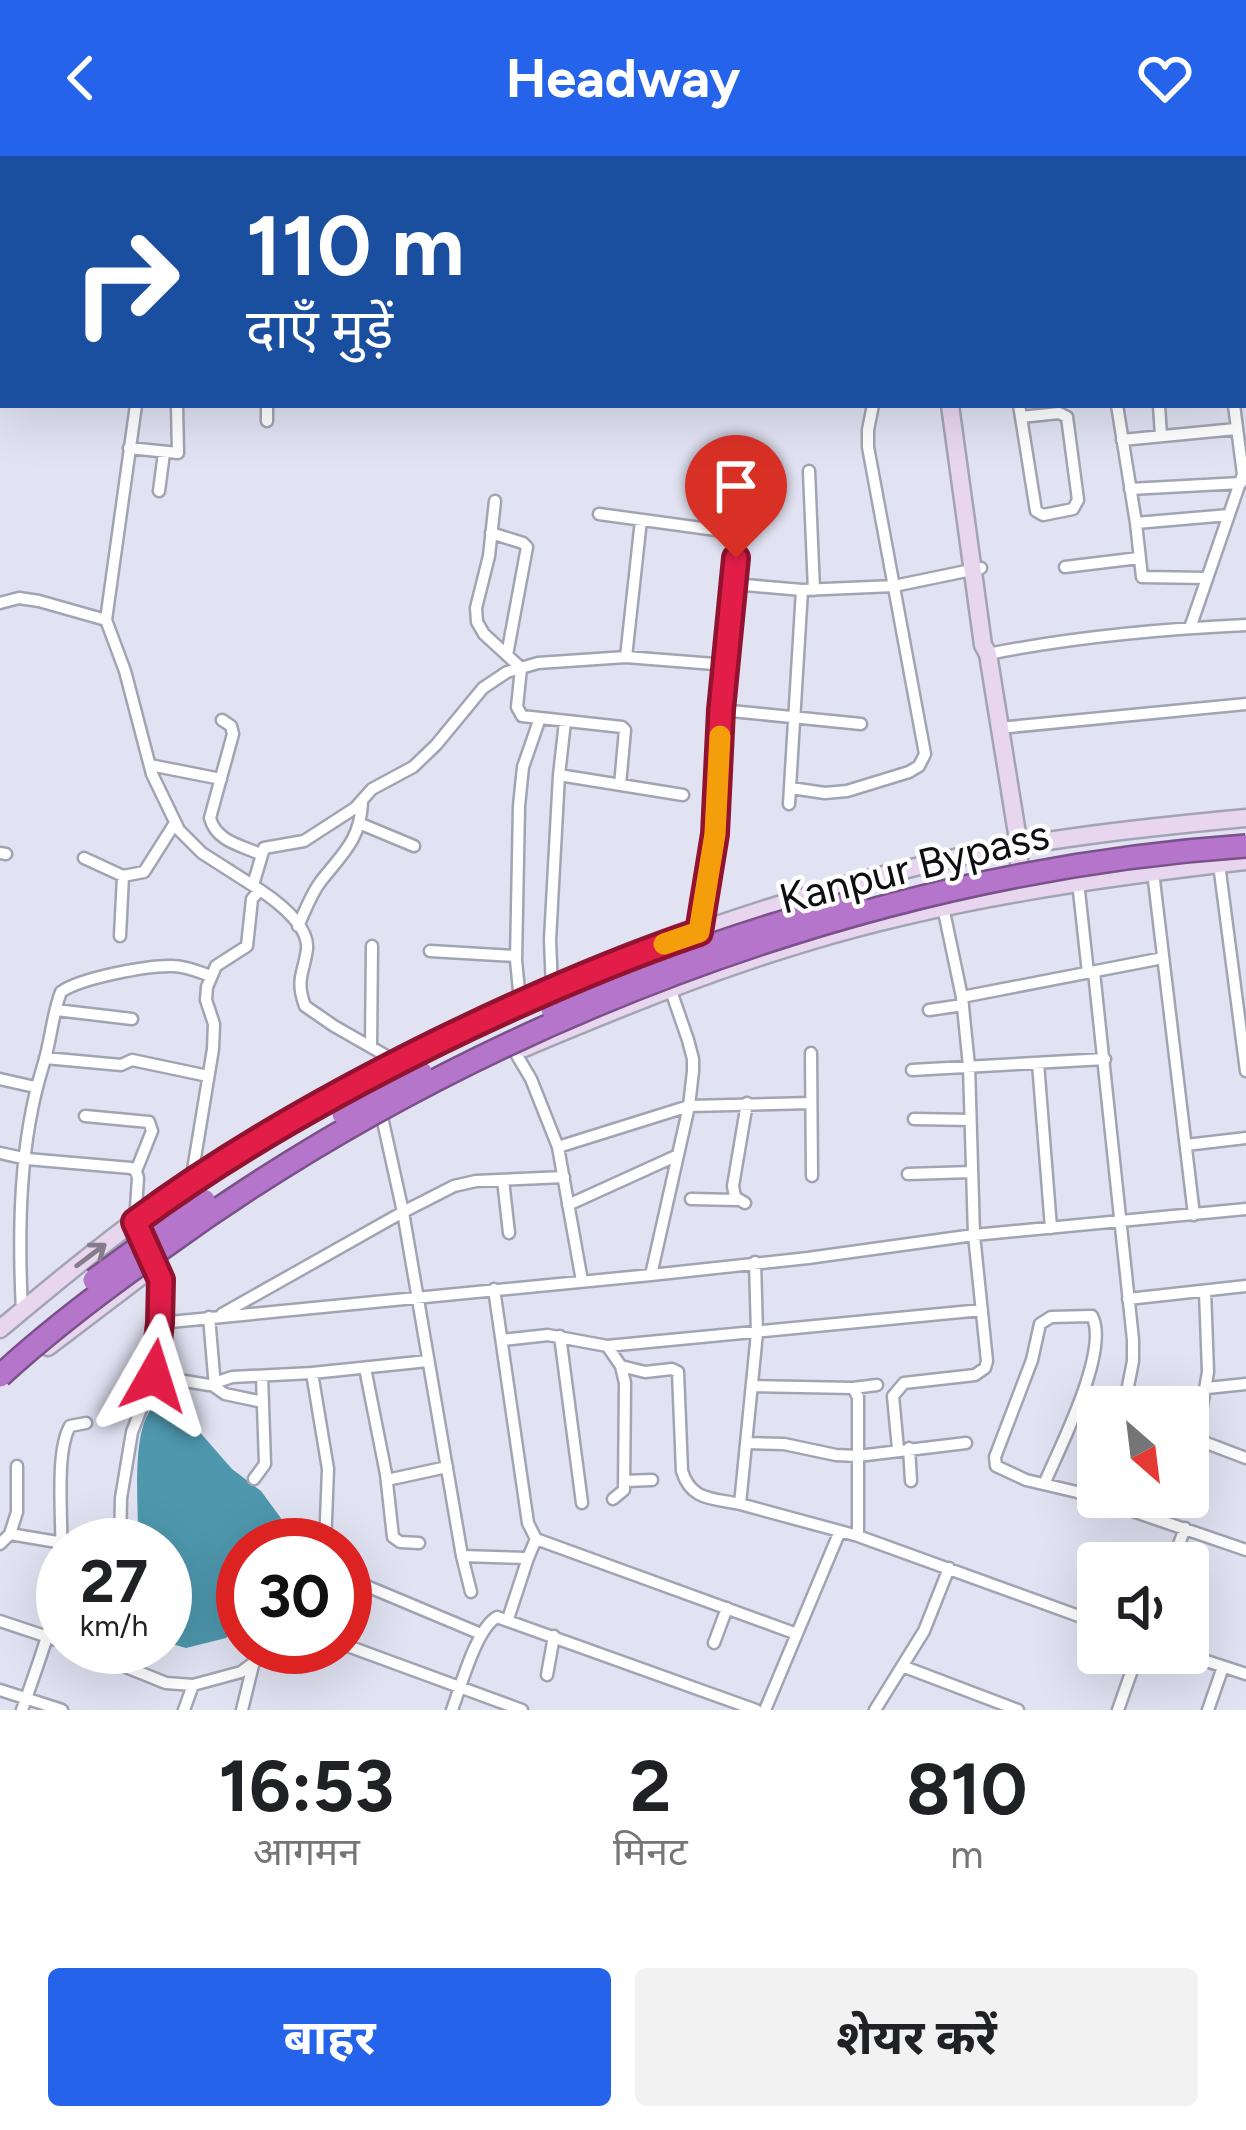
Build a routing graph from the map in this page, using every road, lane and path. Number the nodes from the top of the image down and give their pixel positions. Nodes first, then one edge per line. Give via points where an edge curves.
1 (136, 408) edge
2 (177, 408) edge
3 (267, 408) edge
4 (873, 408) edge
5 (949, 408) edge
6 (1118, 408) edge
7 (1159, 408) edge
8 (1234, 408) edge
9 (1020, 411) edge
10 (267, 421) dead end
11 (1237, 429) junction
12 (1161, 436) junction
13 (1122, 440) junction
14 (129, 448) junction
15 (164, 453) junction
16 (745, 465) dead end
17 (809, 471) dead end
18 (1243, 477) edge
19 (1130, 489) junction
20 (159, 490) dead end
21 (495, 501) dead end
22 (599, 514) dead end
23 (1228, 515) junction
24 (641, 520) junction
25 (1136, 523) junction
26 (738, 532) junction
27 (491, 533) junction
28 (1139, 558) junction
29 (1065, 567) dead end
30 (976, 569) junction
31 (1207, 578) junction
32 (734, 584) junction
33 (894, 586) junction
34 (808, 590) junction
35 (0, 603) edge
36 (106, 620) junction
37 (1246, 625) edge
38 (1190, 628) junction
39 (988, 654) junction
40 (507, 655) junction
41 (626, 657) junction
42 (727, 665) junction
43 (521, 668) junction
44 (1246, 704) edge
45 (721, 710) junction
46 (540, 718) junction
47 (796, 718) junction
48 (222, 720) dead end
49 (565, 722) junction
50 (861, 724) dead end
51 (999, 728) junction
52 (150, 765) junction
53 (559, 775) junction
54 (221, 779) junction
55 (620, 785) junction
56 (790, 788) junction
57 (683, 795) dead end
58 (362, 800) junction
59 (789, 803) dead end
60 (1246, 818) edge
61 (176, 823) junction
62 (361, 824) junction
63 (1246, 832) edge
64 (414, 846) dead end
65 (1018, 846) junction
66 (1246, 846) edge
67 (260, 854) junction
68 (84, 858) dead end
69 (1246, 861) edge
70 (1219, 864) junction
71 (1153, 872) junction
72 (124, 876) junction
73 (1078, 882) junction
74 (257, 888) junction
75 (1020, 891) junction
76 (943, 907) junction
77 (298, 926) junction
78 (699, 932) junction
79 (120, 936) dead end
80 (372, 946) dead end
81 (430, 951) dead end
82 (516, 956) junction
83 (1163, 958) junction
84 (1091, 972) junction
85 (211, 976) junction
86 (552, 988) junction
87 (670, 988) junction
88 (520, 1001) junction
89 (962, 1001) junction
90 (56, 1010) junction
91 (929, 1010) dead end
92 (132, 1019) dead end
93 (370, 1047) junction
94 (514, 1052) junction
95 (811, 1053) dead end
96 (45, 1058) junction
97 (1105, 1060) junction
98 (397, 1062) junction
99 (1038, 1063) junction
100 (969, 1066) junction
101 (911, 1070) dead end
102 (1246, 1071) edge
103 (208, 1076) junction
104 (0, 1079) edge
105 (35, 1087) junction
106 (747, 1103) junction
107 (811, 1103) junction
108 (689, 1106) junction
109 (85, 1116) dead end
110 (382, 1117) junction
111 (914, 1119) dead end
112 (970, 1120) junction
113 (1246, 1138) edge
114 (1186, 1145) junction
115 (558, 1147) junction
116 (0, 1153) edge
117 (678, 1155) junction
118 (27, 1159) junction
119 (136, 1171) junction
120 (972, 1172) junction
121 (908, 1174) dead end
122 (812, 1176) dead end
123 (563, 1177) junction
124 (503, 1180) junction
125 (191, 1182) junction
126 (691, 1199) dead end
127 (568, 1205) junction
128 (1246, 1209) edge
129 (403, 1211) junction
130 (1194, 1215) junction
131 (135, 1222) junction
132 (1122, 1222) junction
133 (1052, 1228) junction
134 (509, 1233) dead end
135 (974, 1235) junction
136 (755, 1262) junction
137 (156, 1265) junction
138 (651, 1275) junction
139 (582, 1281) junction
140 (1246, 1286) edge
141 (494, 1288) junction
142 (1205, 1291) junction
143 (418, 1295) junction
144 (1128, 1299) junction
145 (982, 1310) junction
146 (22, 1311) junction
147 (213, 1317) junction
148 (160, 1323) junction
149 (0, 1329) edge
150 (757, 1334) junction
151 (560, 1336) junction
152 (502, 1340) junction
153 (607, 1346) junction
154 (0, 1356) edge
155 (428, 1360) junction
156 (621, 1366) junction
157 (365, 1367) junction
158 (312, 1373) junction
159 (0, 1376) edge
160 (154, 1376) junction
161 (262, 1376) junction
162 (213, 1384) junction
163 (1246, 1384) edge
164 (877, 1385) dead end
165 (752, 1386) junction
166 (1085, 1386) edge
167 (1128, 1386) edge
168 (1207, 1386) edge
169 (853, 1388) junction
170 (1209, 1388) edge
171 (0, 1389) edge
172 (263, 1402) junction
173 (1077, 1409) edge
174 (86, 1424) dead end
175 (748, 1443) junction
176 (966, 1443) dead end
177 (1209, 1444) edge
178 (903, 1449) junction
179 (858, 1456) junction
180 (1246, 1458) edge
181 (17, 1466) dead end
182 (447, 1467) junction
183 (254, 1479) dead end
184 (387, 1480) junction
185 (624, 1480) junction
186 (652, 1480) dead end
187 (911, 1481) dead end
188 (1045, 1483) junction
189 (613, 1499) dead end
190 (582, 1503) dead end
191 (740, 1504) junction
192 (63, 1518) edge
193 (121, 1518) edge
194 (327, 1518) edge
195 (1185, 1528) junction
196 (840, 1531) junction
197 (10, 1534) junction
198 (858, 1536) junction
199 (36, 1538) edge
200 (536, 1539) junction
201 (1180, 1542) edge
202 (419, 1543) dead end
203 (0, 1544) edge
204 (1246, 1550) edge
205 (463, 1556) junction
206 (528, 1558) junction
207 (949, 1568) junction
208 (372, 1588) edge
209 (471, 1592) dead end
210 (727, 1608) junction
211 (1077, 1615) edge
212 (508, 1619) junction
213 (0, 1621) edge
214 (36, 1633) edge
215 (481, 1634) junction
216 (797, 1634) junction
217 (554, 1636) junction
218 (714, 1643) dead end
219 (372, 1655) edge
220 (1209, 1662) edge
221 (36, 1665) edge
222 (902, 1666) junction
223 (1223, 1667) junction
224 (147, 1674) edge
225 (234, 1674) edge
226 (251, 1674) edge
227 (1131, 1674) edge
228 (1246, 1674) edge
229 (547, 1675) dead end
230 (193, 1685) junction
231 (461, 1687) junction
232 (0, 1690) edge
233 (24, 1704) edge
234 (62, 1710) edge
235 (184, 1710) edge
236 (242, 1710) edge
237 (452, 1710) edge
238 (522, 1710) edge
239 (756, 1710) edge
240 (765, 1710) edge
241 (875, 1710) edge
242 (1016, 1710) edge
243 (1118, 1710) edge
244 (1208, 1710) edge

1 - 14 street
2 - 15 street via 180,451
3 - 10 street
4 - 33 street via 868,447
5 - 30 main road
6 - 13 street
7 - 12 street
8 - 11 street
9 - 9 street via 1036,511 1073,509 1067,417
11 - 12 street
11 - 18 street
12 - 13 street
13 - 19 street
14 - 15 street
14 - 36 street
15 - 20 street
16 - 26 street
17 - 34 street
18 - 19 street
18 - 23 street
19 - 25 street
21 - 27 street
22 - 24 street
23 - 25 street
23 - 31 street
24 - 26 street
24 - 41 street
25 - 28 street
26 - 32 street
27 - 40 street via 477,622
27 - 40 street via 527,550
28 - 29 street
28 - 31 street via 1146,578
30 - 33 street
30 - 39 main road
31 - 38 street
32 - 34 street
32 - 42 street
33 - 34 street
33 - 56 street via 925,754 919,766 847,791
34 - 47 street
35 - 36 street via 39,601
36 - 52 street
37 - 38 street
38 - 39 street
39 - 51 main road
40 - 43 street
41 - 42 street
41 - 43 street
42 - 45 street
43 - 46 street via 519,713
43 - 58 street via 483,688 421,761
44 - 51 street
45 - 47 street
45 - 78 street via 715,834
46 - 49 street
46 - 82 street via 523,766
47 - 50 street
47 - 56 street
48 - 54 street via 233,734
49 - 53 street
49 - 55 street via 625,730
51 - 65 main road
52 - 54 street
52 - 61 street
53 - 55 street
53 - 86 street
54 - 67 street via 212,824 222,838
55 - 57 street
56 - 59 street
58 - 62 street
58 - 67 street via 304,841
60 - 65 main road
61 - 72 street via 150,867
61 - 74 street via 202,853
62 - 64 street
62 - 77 street
63 - 154 highway, Kanpur Bypass, bridge via 1121,844 943,877 765,926 586,994 382,1092 233,1180
65 - 75 main road
65 - 78 main road
66 - 159 highway, Kanpur Bypass, bridge via 1094,861 877,908 549,1025 340,1131 246,1190
67 - 74 street
68 - 72 street
69 - 70 main road
70 - 71 main road
70 - 102 street
71 - 73 main road
71 - 83 street
72 - 79 street
73 - 75 main road
73 - 84 street
74 - 77 street
74 - 85 street via 247,946
75 - 76 main road
76 - 87 main road
76 - 89 street
77 - 93 street via 308,945 299,978 305,1006
78 - 86 main road
80 - 93 street
81 - 82 street
82 - 88 street
83 - 84 street
83 - 114 street
84 - 89 street
84 - 97 street
85 - 90 street via 173,966 103,977 67,987
85 - 103 street
86 - 88 main road
87 - 94 main road
87 - 108 street via 693,1059
88 - 98 main road
89 - 91 street
89 - 100 street
90 - 92 street
90 - 96 street
93 - 98 street
94 - 110 main road
94 - 115 street
95 - 107 street
96 - 103 street via 132,1060
96 - 105 street
97 - 99 street
97 - 132 street
98 - 125 main road
99 - 100 street
99 - 133 street
100 - 101 street
100 - 112 street
103 - 125 street
104 - 105 street
105 - 118 street
106 - 107 street
106 - 108 street
106 - 126 street via 733,1186 741,1202
107 - 122 street
108 - 115 street
108 - 117 street
109 - 119 street via 152,1125
110 - 129 street
110 - 137 main road
111 - 112 street
112 - 120 street
113 - 114 street
114 - 130 street
115 - 123 street
116 - 118 street
117 - 127 street
117 - 138 street
118 - 119 street
118 - 146 street
119 - 131 street
120 - 121 street
120 - 135 street
123 - 124 street
123 - 127 street
124 - 129 street via 454,1186
124 - 134 street
125 - 131 main road
127 - 139 street
128 - 130 street
129 - 143 street
129 - 147 street
130 - 132 street
131 - 137 street
146 -> 131 main road
132 - 133 street
132 - 144 street
133 - 135 street
135 - 136 street
135 - 145 street
136 - 138 street
136 - 150 street
137 - 148 street
137 - 171 main road
138 - 139 street
139 - 141 street
140 - 142 street
141 - 143 street
141 - 152 street
142 - 144 street
142 - 168 street
143 - 147 street
143 - 155 street
144 - 167 street
145 - 150 street
145 - 178 street via 985,1368 897,1389
146 - 149 main road
147 - 148 street
147 - 162 street
148 - 160 street
150 - 153 street
150 - 165 street
151 - 152 street
151 - 153 street
151 - 190 street
152 - 200 street
153 - 156 street
155 - 157 street
155 - 182 street
156 - 185 street
156 - 191 street via 678,1372 688,1486
157 - 158 street
157 - 184 street
158 - 161 street
158 - 194 street via 328,1469
160 - 162 street
160 - 193 street via 132,1432
161 - 162 street
161 - 172 street
162 - 172 street
163 - 170 street
164 - 169 street
165 - 169 street
165 - 175 street
166 - 188 street via 1097,1322 1044,1320 994,1463
169 - 179 street
172 - 183 street via 265,1464
173 - 188 street
174 - 192 street via 65,1434
175 - 179 street
175 - 191 street
176 - 178 street
177 - 180 street
178 - 179 street
178 - 187 street
179 - 198 street
181 - 197 street
182 - 184 street
182 - 205 street
184 - 202 street via 393,1537
185 - 186 street
185 - 189 street
188 - 195 street
191 - 196 street
195 - 201 street
195 - 204 street
196 - 198 street
196 - 216 street
197 - 199 street
197 - 203 street
198 - 207 street
200 - 206 street
200 - 210 street
205 - 206 street
205 - 209 street
206 - 212 street
207 - 211 street
207 - 222 street
208 - 215 street
210 - 216 street
210 - 218 street
212 - 215 street via 492,1618
212 - 217 street
213 - 214 street
215 - 231 street
216 - 240 street
217 - 229 street
217 - 239 street
219 - 231 street
220 - 223 street
221 - 233 street
222 - 241 street
222 - 242 street
223 - 228 street
223 - 244 street
224 - 230 street
225 - 230 street
226 - 236 street
227 - 243 street
230 - 235 street
231 - 237 street
231 - 238 street
232 - 233 street
233 - 234 street

